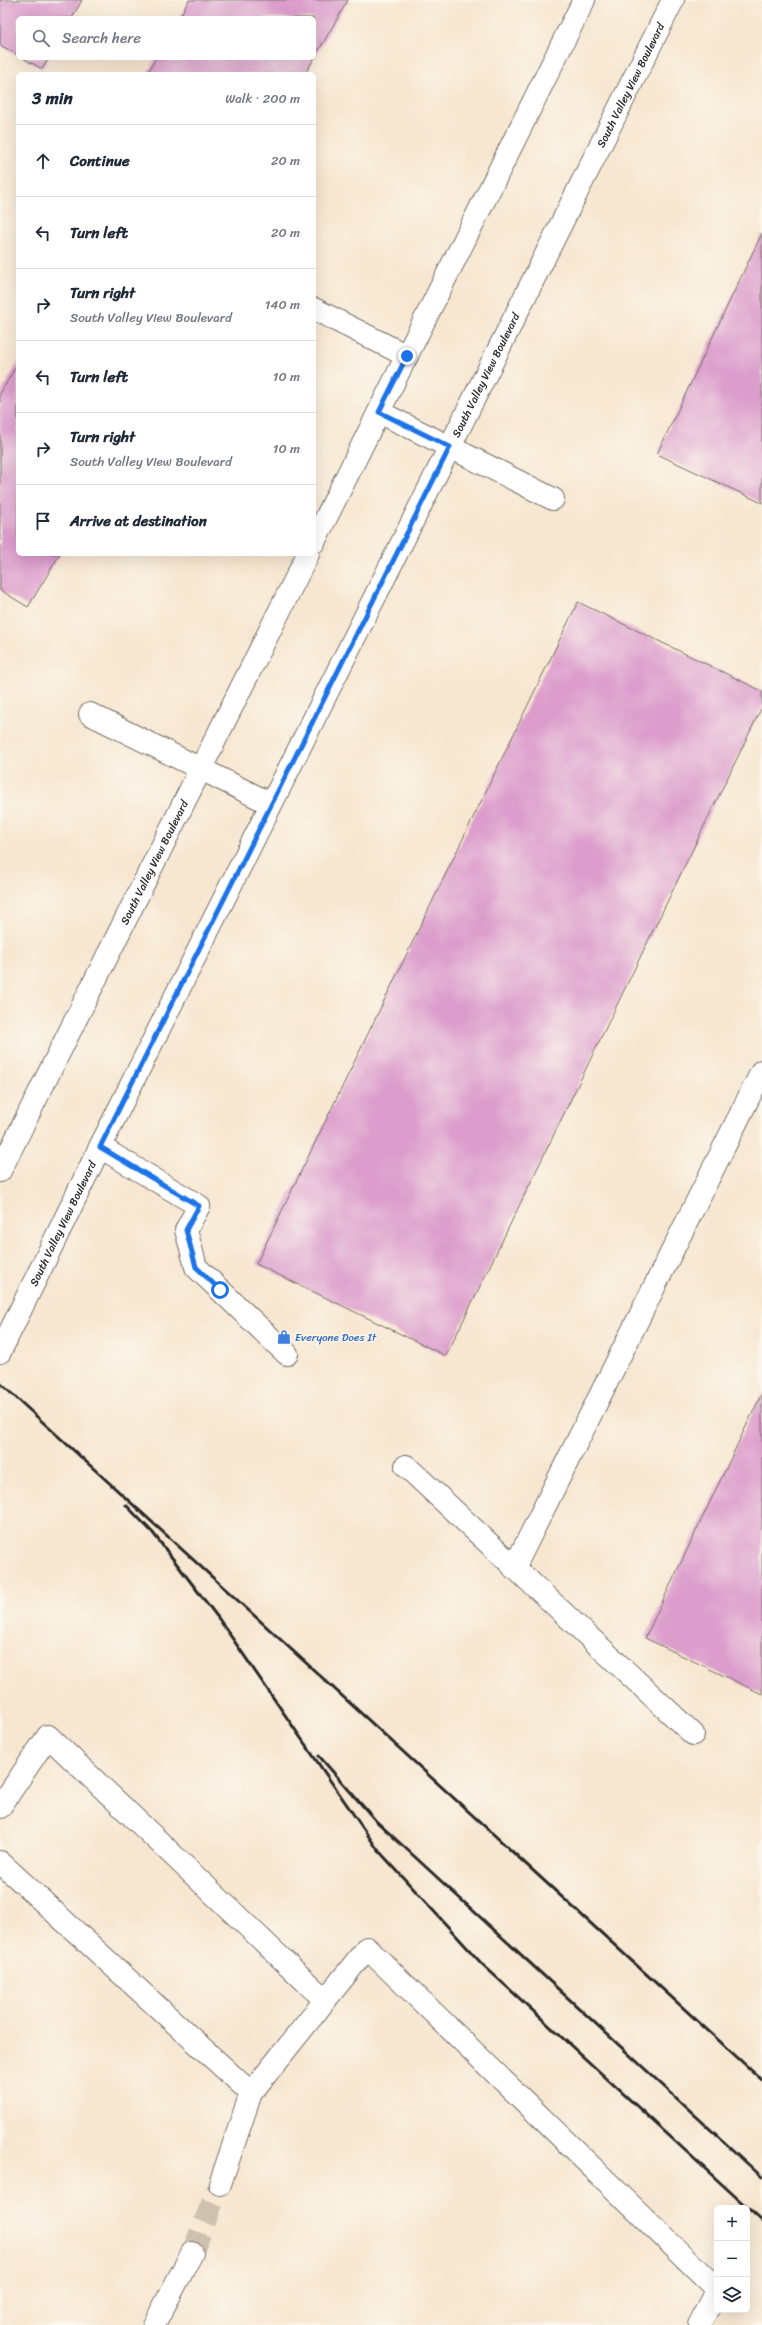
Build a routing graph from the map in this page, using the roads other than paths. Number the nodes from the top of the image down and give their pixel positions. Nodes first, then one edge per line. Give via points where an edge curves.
1 (584, 0) edge
2 (673, 0) edge
3 (316, 310) edge
4 (407, 356) junction
5 (379, 412) junction
6 (450, 447) junction
7 (553, 499) dead end
8 (316, 538) edge
9 (307, 556) edge
10 (90, 714) dead end
11 (201, 769) junction
12 (271, 804) junction
13 (762, 1071) edge
14 (100, 1147) junction
15 (0, 1171) edge
16 (0, 1352) edge
17 (287, 1354) dead end
18 (406, 1466) dead end
19 (514, 1568) junction
20 (693, 1734) dead end
21 (0, 1807) edge
22 (0, 1862) edge
23 (325, 2000) junction
24 (251, 2093) junction
25 (220, 2184) tunnel mouth
26 (192, 2253) tunnel mouth
27 (714, 2287) edge
28 (714, 2296) edge
29 (154, 2325) edge
30 (700, 2325) edge

1 - 4 main road
2 - 6 main road, South Valley View Boulevard
3 - 4 main road
4 - 5 main road
5 - 6 main road
5 - 8 main road
6 - 7 main road
6 - 12 main road, South Valley View Boulevard
9 - 11 main road, South Valley View Boulevard
10 - 11 main road
11 - 12 main road
11 - 15 main road, South Valley View Boulevard
12 - 14 main road, South Valley View Boulevard
13 - 19 main road
14 - 16 main road, South Valley View Boulevard
14 - 17 main road via 199,1206 186,1230 196,1267
18 - 19 main road
19 - 20 main road
21 - 23 main road via 48,1736
22 - 24 main road
23 - 24 main road
23 - 27 main road via 367,1948
24 - 25 main road
26 - 29 main road
28 - 30 main road

